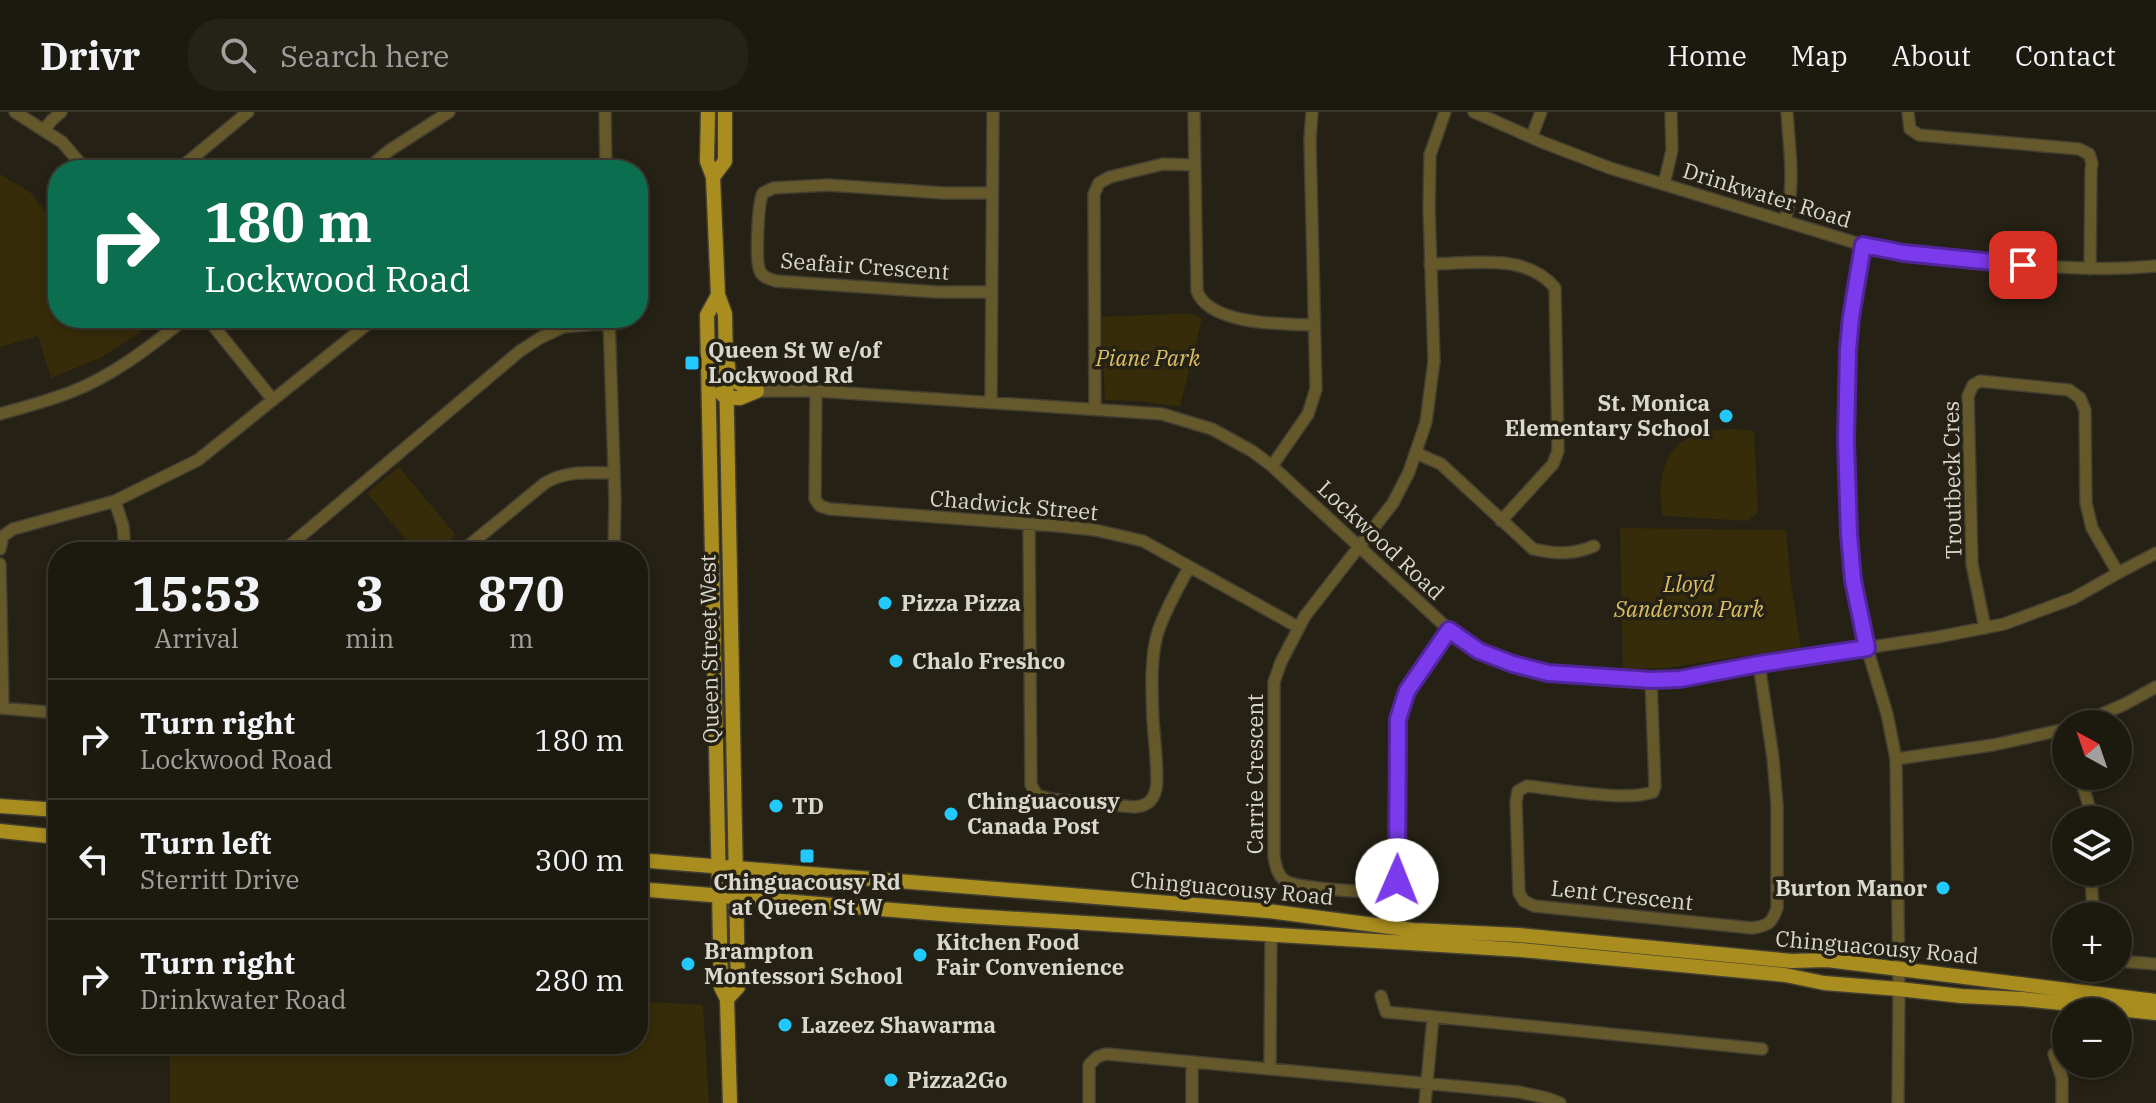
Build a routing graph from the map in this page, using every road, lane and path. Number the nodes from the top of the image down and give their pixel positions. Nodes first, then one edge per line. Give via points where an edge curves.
1 (15, 112) edge
2 (61, 112) edge
3 (248, 112) edge
4 (449, 112) edge
5 (605, 112) edge
6 (708, 112) edge
7 (725, 112) edge
8 (993, 112) edge
9 (1194, 112) edge
10 (1312, 112) edge
11 (1445, 112) edge
12 (1474, 112) edge
13 (1541, 112) edge
14 (1671, 112) edge
15 (1787, 112) edge
16 (1908, 112) edge
17 (44, 130) junction
18 (1532, 136) junction
19 (77, 160) edge
20 (190, 160) edge
21 (378, 160) edge
22 (606, 160) edge
23 (1195, 165) junction
24 (713, 177) junction
25 (1664, 184) junction
26 (991, 193) junction
27 (1785, 220) junction
28 (1863, 245) junction
29 (1430, 264) junction
30 (2156, 266) edge
31 (2090, 269) junction
32 (991, 292) junction
33 (718, 295) junction
34 (707, 315) junction
35 (1313, 325) junction
36 (174, 328) edge
37 (215, 328) edge
38 (363, 328) edge
39 (561, 328) edge
40 (609, 328) edge
41 (725, 339) junction
42 (757, 391) junction
43 (816, 391) junction
44 (726, 398) junction
45 (273, 400) junction
46 (991, 403) junction
47 (1095, 409) junction
48 (0, 414) edge
49 (1416, 453) junction
50 (1272, 466) junction
51 (613, 473) junction
52 (115, 501) junction
53 (1501, 521) junction
54 (1029, 524) junction
55 (124, 542) edge
56 (294, 542) edge
57 (473, 542) edge
58 (614, 542) edge
59 (1594, 546) dead end
60 (1360, 547) junction
61 (0, 549) edge
62 (2156, 553) edge
63 (0, 564) edge
64 (1189, 567) junction
65 (2118, 573) junction
66 (712, 591) junction
67 (730, 591) junction
68 (1298, 627) junction
69 (1985, 628) junction
70 (1449, 630) junction
71 (1867, 648) junction
72 (1759, 664) junction
73 (1651, 680) junction
74 (2156, 687) edge
75 (2, 708) edge
76 (2112, 710) edge
77 (48, 712) edge
78 (2052, 735) edge
79 (1896, 759) junction
80 (0, 806) edge
81 (48, 809) edge
82 (0, 831) edge
83 (48, 836) edge
84 (648, 861) edge
85 (718, 867) junction
86 (736, 869) junction
87 (648, 890) edge
88 (718, 896) junction
89 (737, 898) junction
90 (1271, 936) junction
91 (2132, 962) edge
92 (2156, 964) edge
93 (1899, 969) junction
94 (1899, 989) junction
95 (1381, 996) dead end
96 (727, 999) junction
97 (2156, 1001) edge
98 (2156, 1013) edge
99 (1433, 1018) junction
100 (1762, 1049) dead end
101 (1192, 1062) junction
102 (1270, 1068) junction
103 (2062, 1078) edge
104 (1426, 1084) junction
105 (730, 1103) edge
106 (1089, 1103) edge
107 (1192, 1103) edge
108 (1425, 1103) edge
109 (1560, 1103) edge
110 (1898, 1103) edge
111 (2062, 1103) edge

1 - 17 street
2 - 17 street
3 - 20 street
4 - 21 street
5 - 22 street
6 - 24 main road, Queen Street West via 707,161
7 - 24 main road, Queen Street West via 725,161
8 - 26 street
9 - 23 street
10 - 35 street
11 - 29 street, Carrie Crescent via 1430,155
12 - 18 street, Drinkwater Road
13 - 18 street
14 - 25 street via 1672,150
15 - 27 street via 1791,191
16 - 31 street via 1910,129 1919,135 2089,154
17 - 19 street
18 - 25 street, Drinkwater Road
23 - 35 street via 1197,291 1203,303 1227,316
23 - 47 street via 1163,164 1123,173 1096,188
24 - 33 main road, Queen Street West
25 - 27 street, Drinkwater Road
26 - 32 street
26 - 32 street, Seafair Crescent via 828,185 773,188 759,202 759,265 762,275 776,281
27 - 28 street, Drinkwater Road
28 - 31 street, Drinkwater Road
28 - 71 street via 1848,350 1846,440 1853,580
29 - 49 street, Carrie Crescent via 1434,361
29 - 53 street via 1509,263 1535,270 1555,288 1558,451 1553,464
30 - 31 street, Drinkwater Road
32 - 46 street
33 - 34 main road, Queen Street West
33 - 41 main road, Queen Street West
34 - 44 main road via 714,320 715,387
34 - 66 main road, Queen Street West
35 - 50 street via 1316,389 1308,414
36 - 48 street via 73,392
37 - 45 street
38 - 45 street
39 - 56 street via 520,351
40 - 51 street
41 - 42 main road via 728,373
41 - 44 main road, Queen Street West
42 - 43 street, Lockwood Road
42 - 44 main road
43 - 46 street, Lockwood Road
43 - 54 street, Chadwick Street via 815,499 820,506
44 - 67 main road, Queen Street West
45 - 52 street via 198,460
46 - 47 street, Lockwood Road
47 - 50 street, Lockwood Road via 1162,414 1212,429
49 - 53 street via 1441,464
49 - 60 street, Carrie Crescent via 1393,503
50 - 60 street, Lockwood Road
51 - 57 street via 557,476
51 - 58 street
52 - 55 street
52 - 61 street via 13,529 3,536
53 - 59 street via 1533,549 1577,553
54 - 64 street, Chadwick Street via 1143,541
54 - 64 street via 1031,785 1037,795 1050,799 1134,807 1150,801 1157,789 1157,636
60 - 68 street, Carrie Crescent
60 - 70 street, Lockwood Road
62 - 65 street, Lockwood Road
63 - 75 street
64 - 68 street, Chadwick Street
65 - 69 street, Lockwood Road via 2038,613
65 - 69 street, Troutbeck Cres via 2092,528 2086,503 2085,410 2080,398 2069,390 1980,381 1968,396 1970,518 1972,564
66 - 67 main road
66 - 85 main road, Queen Street West
67 - 86 main road, Queen Street West
68 - 70 street, Carrie Crescent via 1274,682 1277,870 1290,883 1383,891 1397,880 1398,719 1407,691
69 - 71 street, Lockwood Road
70 - 73 street, Lockwood Road via 1479,651 1548,673
71 - 72 street, Lockwood Road
71 - 79 street
72 - 73 street, Lockwood Road
72 - 73 street, Lent Crescent via 1777,805 1777,908 1766,926 1534,906 1519,893 1516,794 1522,787 1626,796 1653,792
74 - 76 street
75 - 77 street
78 - 79 street
79 - 93 street
80 - 81 main road
82 - 83 main road
84 - 85 main road, Chinguacousy Road
85 - 86 main road, Chinguacousy Road
85 - 88 main road, Queen Street West
86 - 89 main road, Queen Street West
86 - 93 main road, Chinguacousy Road
87 - 88 main road, Chinguacousy Road
88 - 89 main road, Chinguacousy Road
88 - 96 main road, Queen Street West via 721,987
89 - 90 main road, Chinguacousy Road
89 - 96 main road, Queen Street West via 738,987
90 - 94 main road, Chinguacousy Road via 1522,950
90 - 102 street
91 - 92 street
93 - 94 street
93 - 97 main road, Chinguacousy Road
94 - 98 main road, Chinguacousy Road
94 - 110 street
95 - 99 street via 1386,1012
96 - 105 main road, Queen Street West
99 - 100 street
99 - 104 street
101 - 102 street
101 - 106 street via 1097,1057 1089,1065
101 - 107 street
102 - 104 street
103 - 111 street
104 - 108 street
104 - 109 street via 1533,1094

